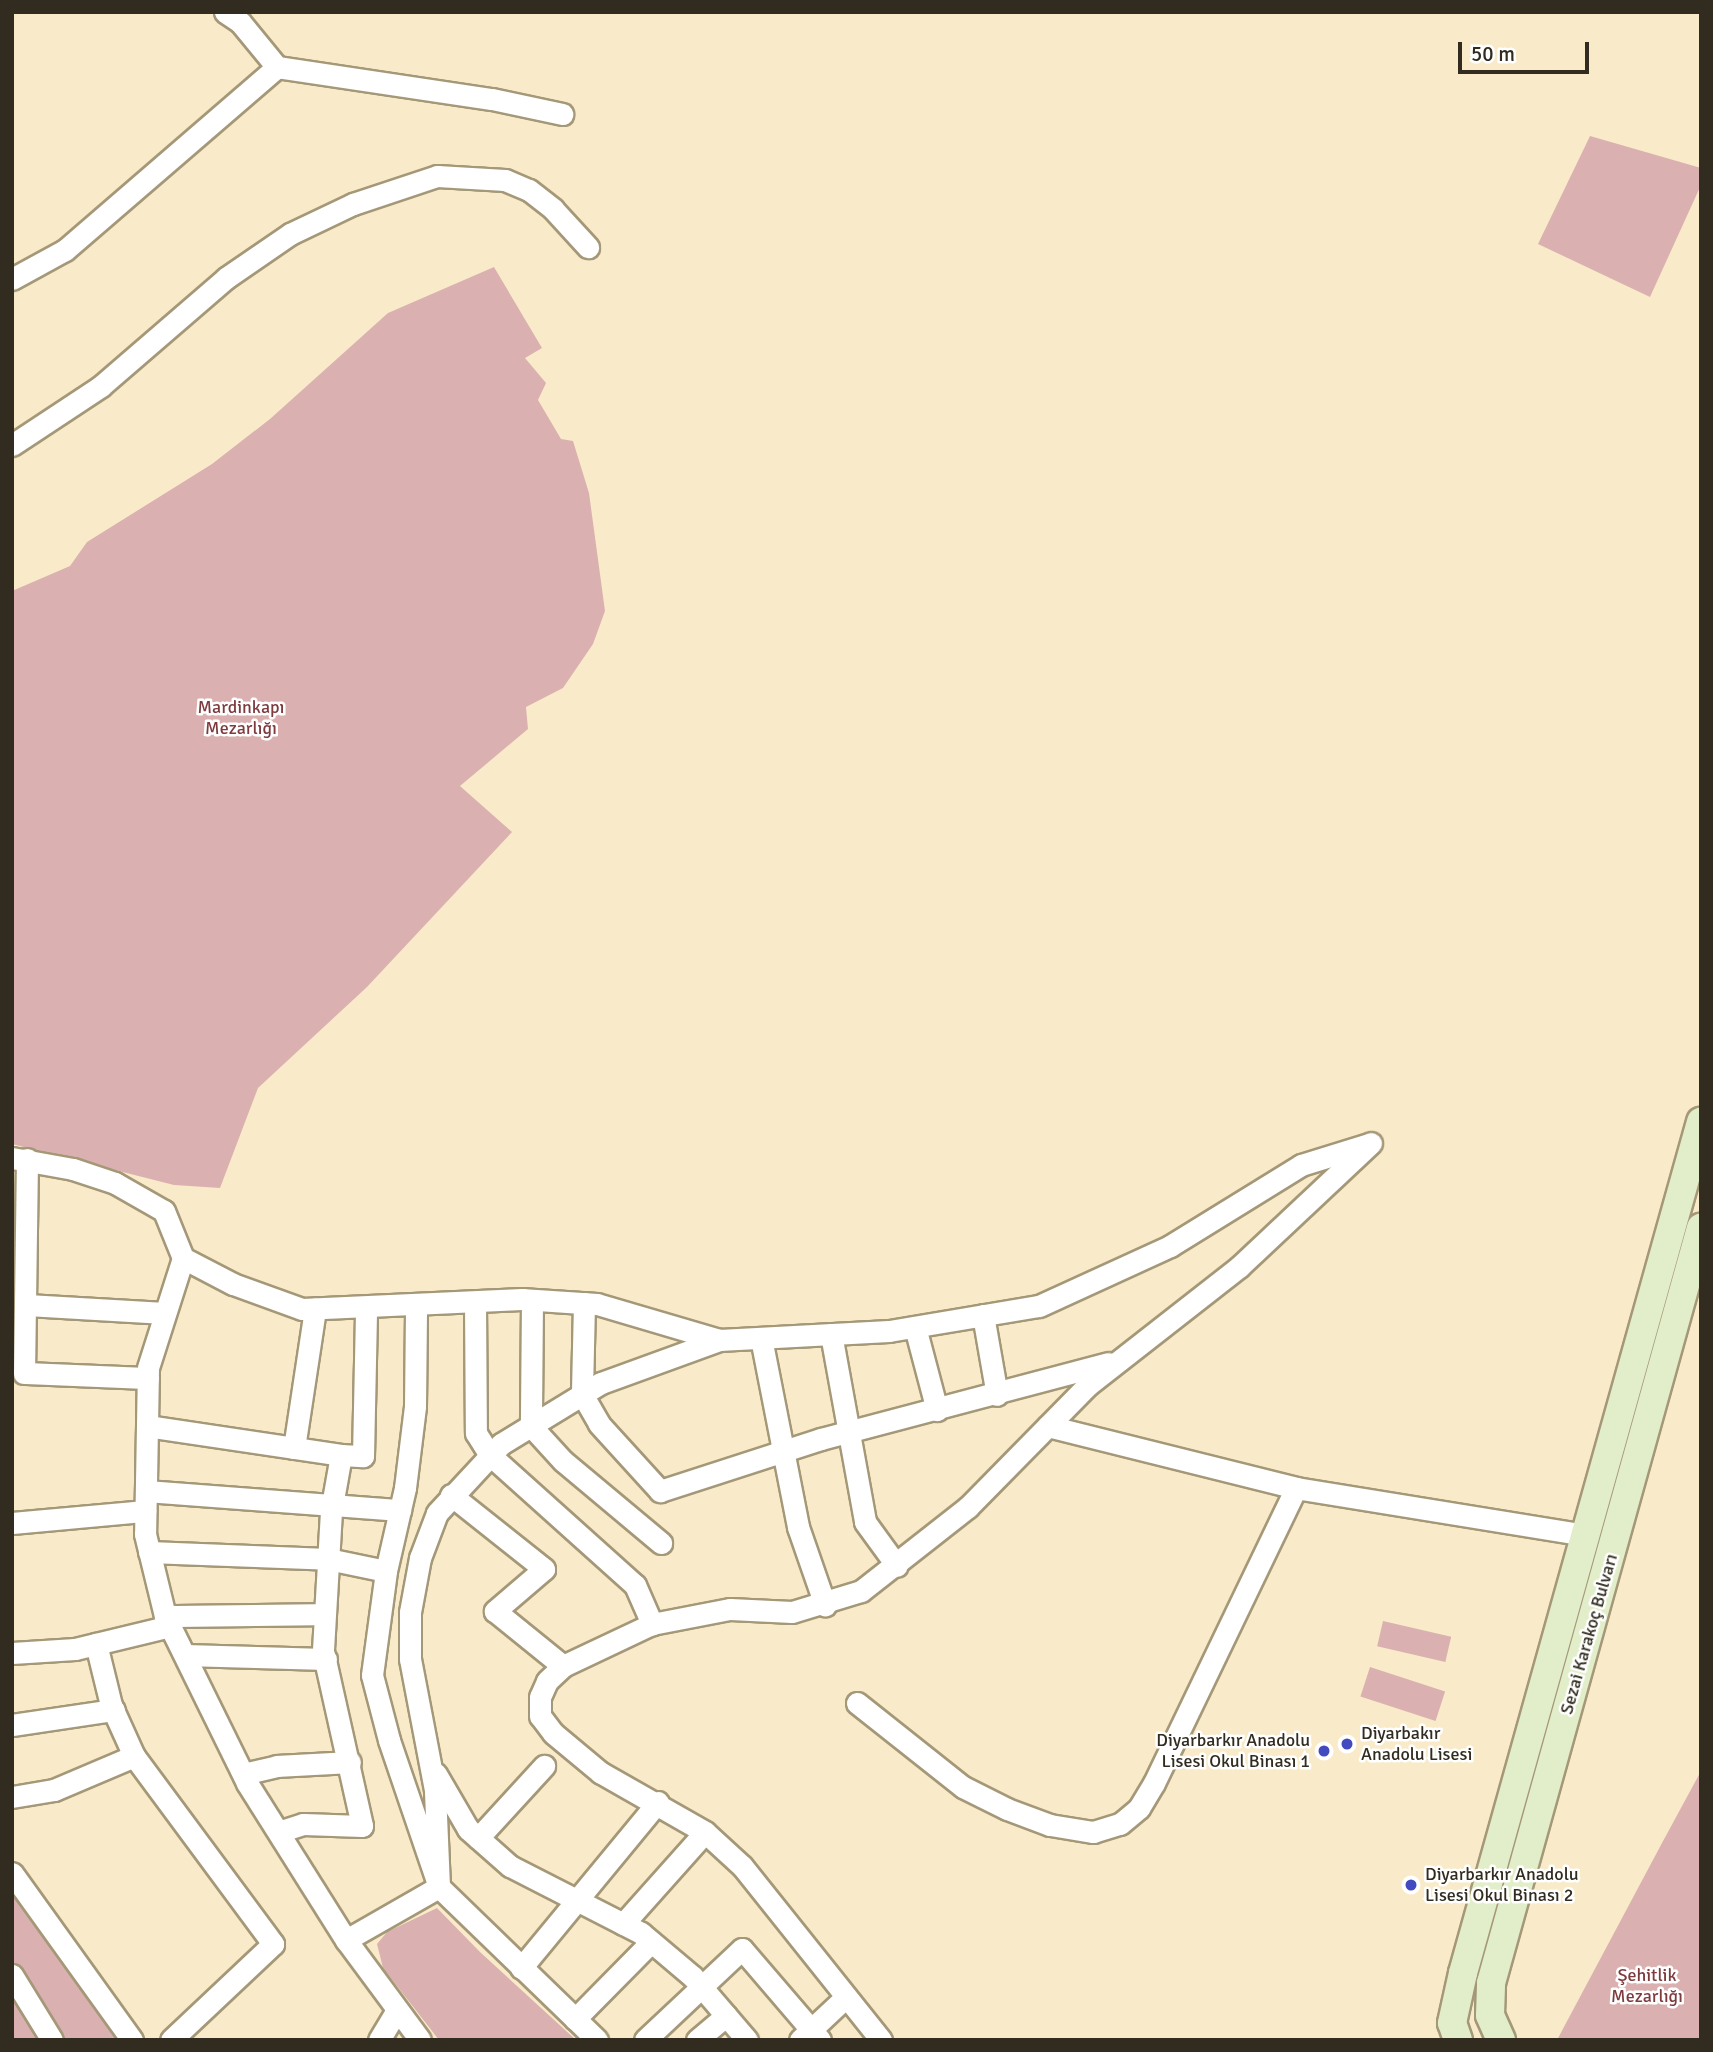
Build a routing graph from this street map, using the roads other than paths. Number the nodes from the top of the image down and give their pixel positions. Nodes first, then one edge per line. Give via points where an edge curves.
1 (225, 12) edge
2 (277, 67) junction
3 (562, 114) dead end
4 (588, 247) dead end
5 (12, 279) edge
6 (12, 445) edge
7 (1701, 1122) edge
8 (20, 1158) edge
9 (1701, 1228) edge
10 (183, 1258) junction
11 (532, 1300) junction
12 (475, 1302) junction
13 (584, 1303) junction
14 (27, 1305) junction
15 (416, 1306) junction
16 (366, 1308) junction
17 (315, 1309) junction
18 (165, 1313) junction
19 (983, 1315) junction
20 (915, 1327) junction
21 (831, 1334) junction
22 (761, 1338) junction
23 (719, 1340) junction
24 (1127, 1357) junction
25 (18, 1373) edge
26 (148, 1378) junction
27 (582, 1394) junction
28 (997, 1395) junction
29 (937, 1410) junction
30 (147, 1426) junction
31 (531, 1426) junction
32 (1048, 1426) junction
33 (847, 1433) junction
34 (294, 1448) junction
35 (785, 1451) junction
36 (341, 1455) junction
37 (490, 1455) junction
38 (1296, 1488) junction
39 (451, 1495) junction
40 (146, 1501) junction
41 (332, 1503) junction
42 (400, 1510) junction
43 (12, 1523) edge
44 (1585, 1535) junction
45 (662, 1543) dead end
46 (149, 1552) junction
47 (328, 1559) junction
48 (897, 1566) junction
49 (386, 1571) junction
50 (825, 1605) junction
51 (324, 1614) junction
52 (168, 1621) junction
53 (652, 1624) junction
54 (96, 1644) junction
55 (12, 1653) edge
56 (185, 1655) junction
57 (326, 1659) junction
58 (564, 1666) junction
59 (857, 1703) dead end
60 (114, 1710) junction
61 (12, 1725) edge
62 (134, 1756) junction
63 (427, 1758) junction
64 (350, 1762) junction
65 (544, 1766) dead end
66 (243, 1774) junction
67 (12, 1797) edge
68 (658, 1802) junction
69 (278, 1832) junction
70 (705, 1832) junction
71 (478, 1838) junction
72 (12, 1872) edge
73 (439, 1887) junction
74 (575, 1900) junction
75 (622, 1923) junction
76 (346, 1940) junction
77 (652, 1942) junction
78 (521, 1968) junction
79 (12, 1975) edge
80 (704, 1990) junction
81 (846, 1997) junction
82 (397, 2010) junction
83 (726, 2016) junction
84 (575, 2019) junction
85 (810, 2037) edge
86 (52, 2040) edge
87 (132, 2040) edge
88 (171, 2040) edge
89 (379, 2040) edge
90 (419, 2040) edge
91 (597, 2040) edge
92 (645, 2040) edge
93 (697, 2040) edge
94 (747, 2040) edge
95 (881, 2040) edge
96 (1458, 2040) edge
97 (1501, 2040) edge

1 - 2 street via 240,22
2 - 3 street
2 - 5 street via 65,250
4 - 6 street via 553,209 529,190 505,180 437,176 353,204 290,234 226,278 101,386
7 - 44 street
8 - 10 street via 115,1183 164,1211
8 - 14 street
9 - 97 street, Sezai Karakoç Bulvarı via 1491,1983 1490,2015
10 - 17 street via 233,1284 302,1309
10 - 18 street
11 - 12 street
11 - 13 street
11 - 31 street
12 - 15 street
12 - 37 street via 476,1433
13 - 23 street
13 - 27 street
14 - 18 street
14 - 25 street
15 - 16 street
15 - 42 street via 415,1406
16 - 17 street
16 - 36 street via 363,1456
17 - 34 street
18 - 26 street
19 - 20 street
19 - 24 street via 1039,1306 1170,1246 1301,1165 1371,1143 1239,1267
19 - 28 street
20 - 21 street
20 - 29 street
21 - 22 street
21 - 33 street
22 - 23 street
22 - 35 street
23 - 27 street via 673,1353
24 - 28 street
24 - 32 street via 1088,1385
25 - 26 street
26 - 30 street
27 - 31 street
27 - 35 street via 599,1424 660,1491
28 - 29 street
29 - 33 street
30 - 34 street
30 - 40 street
31 - 37 street
31 - 45 street via 563,1461
32 - 38 street
32 - 48 street via 968,1507
33 - 35 street
33 - 48 street via 865,1522
34 - 36 street
35 - 50 street via 798,1527
36 - 41 street
37 - 39 street
37 - 53 street via 635,1586
38 - 44 street
38 - 59 street via 1154,1783 1139,1808 1120,1824 1093,1832 1050,1825 1007,1809 963,1787
39 - 58 street via 544,1569 495,1611
39 - 63 street via 437,1513 420,1558 411,1612 410,1659
40 - 41 street
40 - 43 street
40 - 46 street
41 - 42 street
41 - 47 street
42 - 49 street
44 - 96 street via 1462,1973 1452,2023
46 - 47 street
46 - 52 street
47 - 49 street
47 - 51 street
48 - 50 street via 861,1591
49 - 73 street via 372,1675
50 - 53 street via 792,1612 730,1609
51 - 52 street
51 - 57 street
52 - 54 street
52 - 56 street
53 - 58 street
54 - 55 street via 32,1655
54 - 60 street
56 - 57 street
56 - 66 street
57 - 64 street
58 - 68 street via 547,1681 540,1698 540,1716 552,1733 601,1773
60 - 61 street
60 - 62 street
62 - 67 street via 54,1790
62 - 88 street via 273,1944
63 - 71 street via 468,1829
63 - 73 street via 435,1790
64 - 66 street via 277,1766
64 - 69 street via 362,1826 303,1824
65 - 71 street
66 - 69 street
68 - 70 street
68 - 74 street
69 - 76 street
70 - 75 street
70 - 81 street via 742,1866
71 - 74 street via 510,1866
72 - 87 street
73 - 76 street
73 - 78 street
74 - 75 street
74 - 78 street
75 - 77 street
76 - 82 street
77 - 80 street
77 - 84 street
78 - 84 street
79 - 86 street
80 - 83 street
80 - 85 street via 743,1949
80 - 92 street
81 - 85 street
81 - 95 street
82 - 89 street
82 - 90 street
83 - 93 street
83 - 94 street
84 - 91 street

